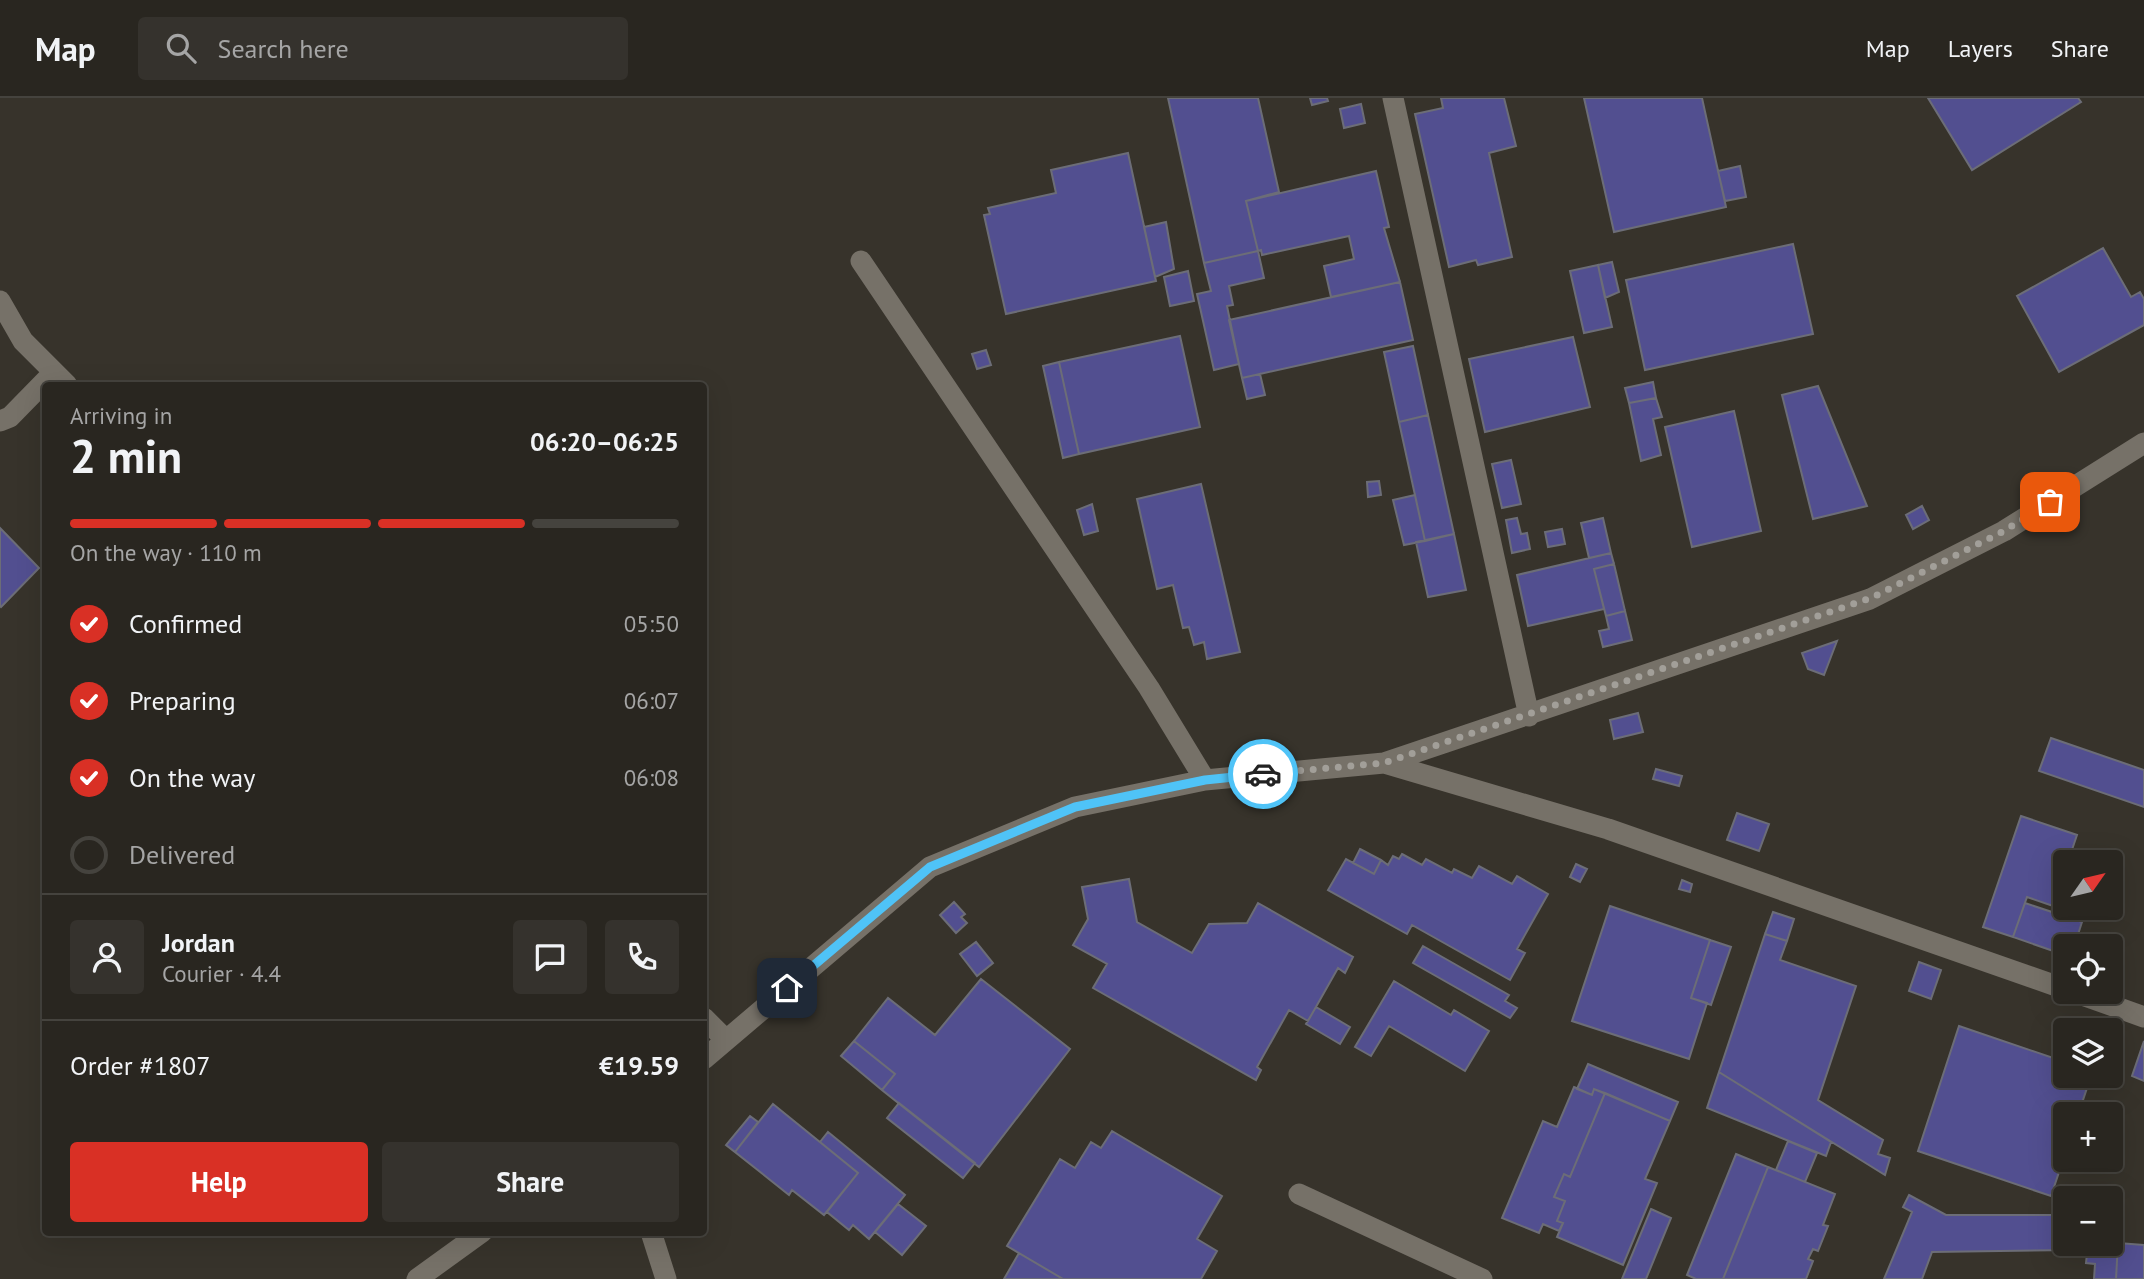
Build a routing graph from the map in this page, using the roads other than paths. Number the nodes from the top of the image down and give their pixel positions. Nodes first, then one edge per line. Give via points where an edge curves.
1 (1393, 98) edge
2 (861, 261) dead end
3 (0, 301) edge
4 (60, 379) edge
5 (42, 393) edge
6 (0, 421) edge
7 (2144, 443) edge
8 (1529, 716) junction
9 (1384, 763) junction
10 (1205, 780) junction
11 (2053, 985) edge
12 (2108, 1004) edge
13 (2144, 1017) edge
14 (707, 1021) edge
15 (726, 1040) junction
16 (707, 1056) edge
17 (1299, 1194) dead end
18 (476, 1236) edge
19 (652, 1236) edge
20 (417, 1279) edge
21 (666, 1279) edge
22 (1482, 1279) edge

1 - 8 street
2 - 10 street via 1149,688
3 - 4 street via 23,341
5 - 6 street
7 - 8 street via 2004,531 1871,598
8 - 9 street
9 - 10 street
9 - 11 street via 1608,829
10 - 15 street via 1075,807 930,867
12 - 13 street
14 - 15 street
15 - 16 street
17 - 22 street
18 - 20 street
19 - 21 street

